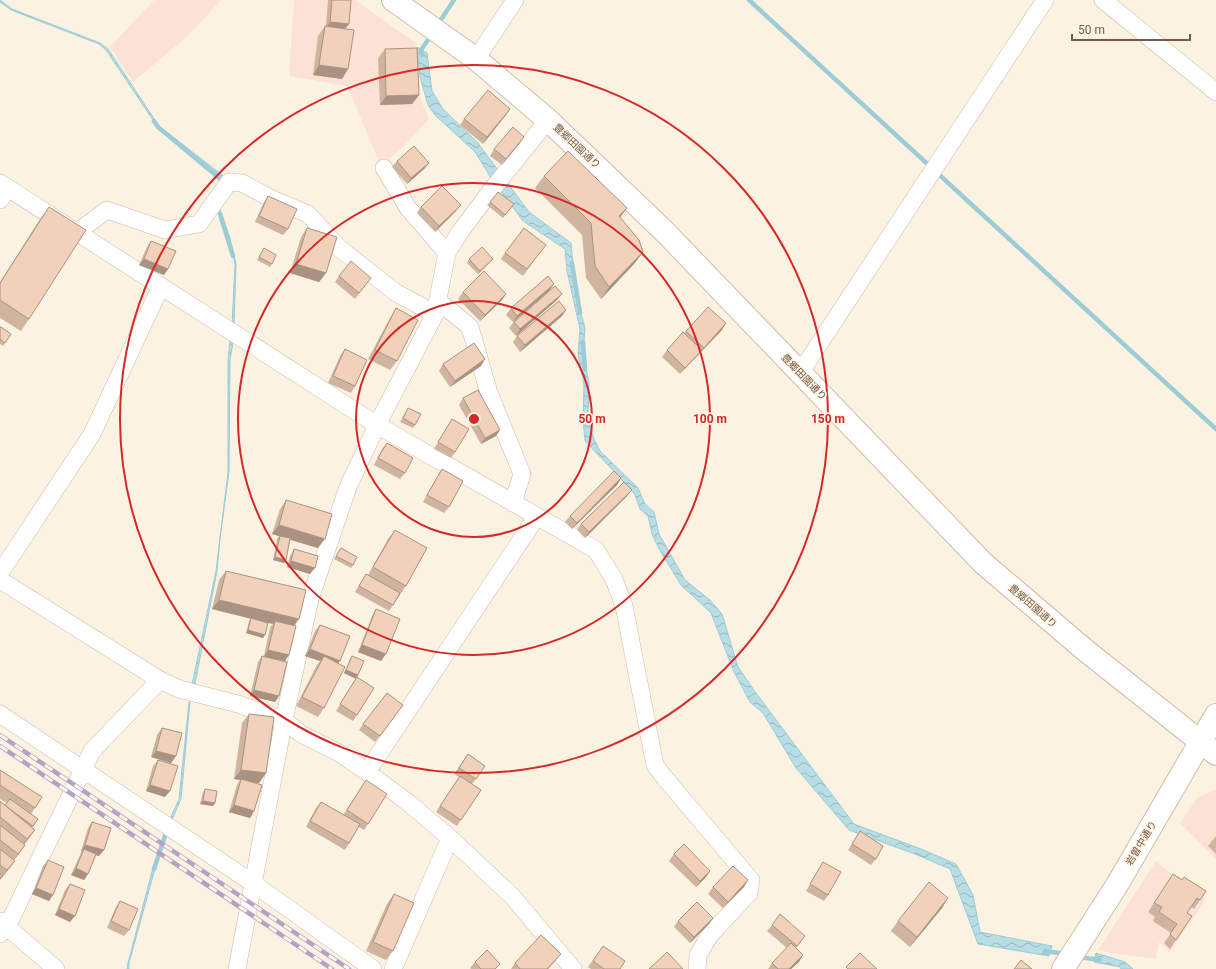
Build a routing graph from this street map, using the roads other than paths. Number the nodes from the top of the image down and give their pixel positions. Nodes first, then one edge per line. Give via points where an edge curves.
1 (393, 0) edge
2 (515, 0) edge
3 (1045, 0) edge
4 (1103, 0) edge
5 (476, 60) junction
6 (1216, 92) edge
7 (548, 120) junction
8 (384, 168) dead end
9 (3, 190) edge
10 (77, 232) junction
11 (447, 253) junction
12 (161, 286) junction
13 (437, 308) junction
14 (800, 374) junction
15 (377, 425) junction
16 (513, 503) junction
17 (537, 516) junction
18 (0, 573) edge
19 (0, 580) edge
20 (160, 680) junction
21 (0, 714) edge
22 (1216, 715) edge
23 (284, 720) junction
24 (1209, 748) edge
25 (83, 770) junction
26 (367, 772) junction
27 (450, 838) junction
28 (254, 884) junction
29 (2, 927) edge
30 (56, 969) edge
31 (237, 969) edge
32 (373, 969) edge
33 (394, 969) edge
34 (573, 969) edge
35 (697, 969) edge
36 (1063, 969) edge

1 - 5 street, 豊郷田園通り
2 - 5 street
3 - 14 street
4 - 6 street
5 - 7 street, 豊郷田園通り
7 - 11 street via 490,192
7 - 14 street, 豊郷田園通り via 666,233
8 - 11 street via 408,208
9 - 10 street
10 - 12 street
10 - 13 street via 107,210 165,230 198,224 229,182 242,183 308,214 339,248 395,292
11 - 13 street
12 - 15 street
12 - 18 street via 92,434
13 - 15 street
13 - 16 street via 470,327 489,393 522,474
14 - 24 street, 豊郷田園通り via 983,563 1085,650
15 - 16 street
15 - 23 street via 348,487 310,599
16 - 17 street
17 - 26 street
17 - 35 street via 596,550 614,579 624,606 655,765 751,880 750,893 710,936 698,955
19 - 20 street
20 - 23 street via 179,689 238,704
20 - 25 street via 92,751
21 - 25 street
22 - 24 street, 岩曽中通り
23 - 26 street via 301,734 341,754
23 - 28 street
24 - 36 street, 岩曽中通り
25 - 28 street
25 - 29 street
26 - 27 street
27 - 33 street
27 - 34 street via 512,896
28 - 31 street
28 - 32 street
29 - 30 street

